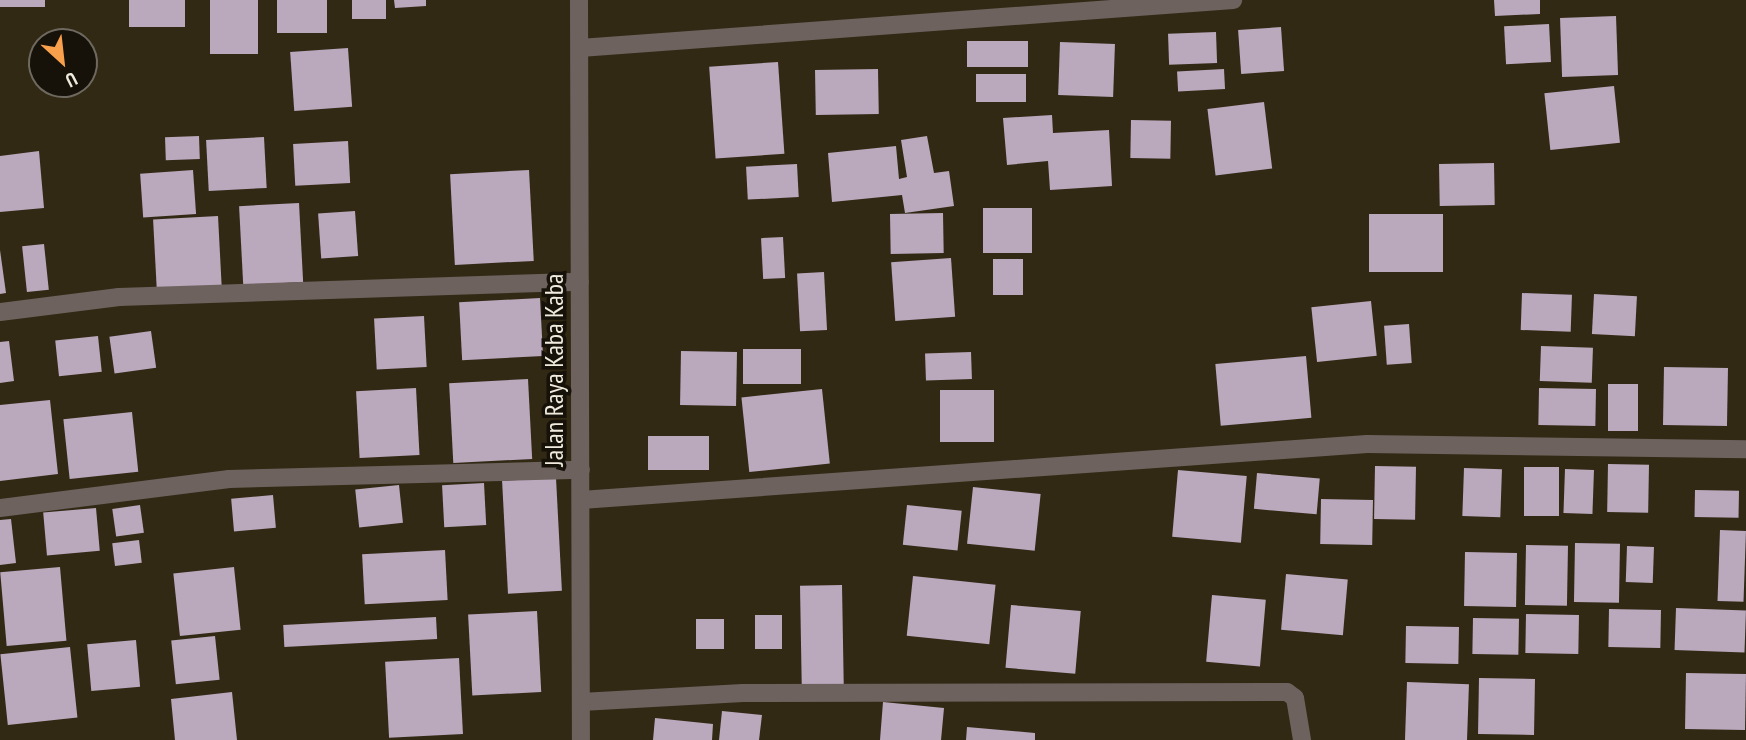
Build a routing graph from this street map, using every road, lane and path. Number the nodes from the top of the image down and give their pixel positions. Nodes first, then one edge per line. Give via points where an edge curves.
1 (579, 0) edge
2 (1233, 0) edge
3 (580, 48) junction
4 (580, 282) junction
5 (0, 312) edge
6 (1746, 449) edge
7 (581, 470) junction
8 (581, 500) junction
9 (0, 508) edge
10 (582, 702) junction
11 (582, 740) edge
12 (1302, 740) edge

1 - 3 street, Jalan Raya Kaba Kaba
2 - 3 street
3 - 4 street, Jalan Raya Kaba Kaba
4 - 5 street via 119,297
4 - 7 street, Jalan Raya Kaba Kaba
6 - 8 street via 1367,444
7 - 8 street, Jalan Raya Kaba Kaba
7 - 9 street via 229,478
8 - 10 street, Jalan Raya Kaba Kaba
10 - 11 street, Jalan Raya Kaba Kaba
10 - 12 street via 785,692 1287,692 1295,698

